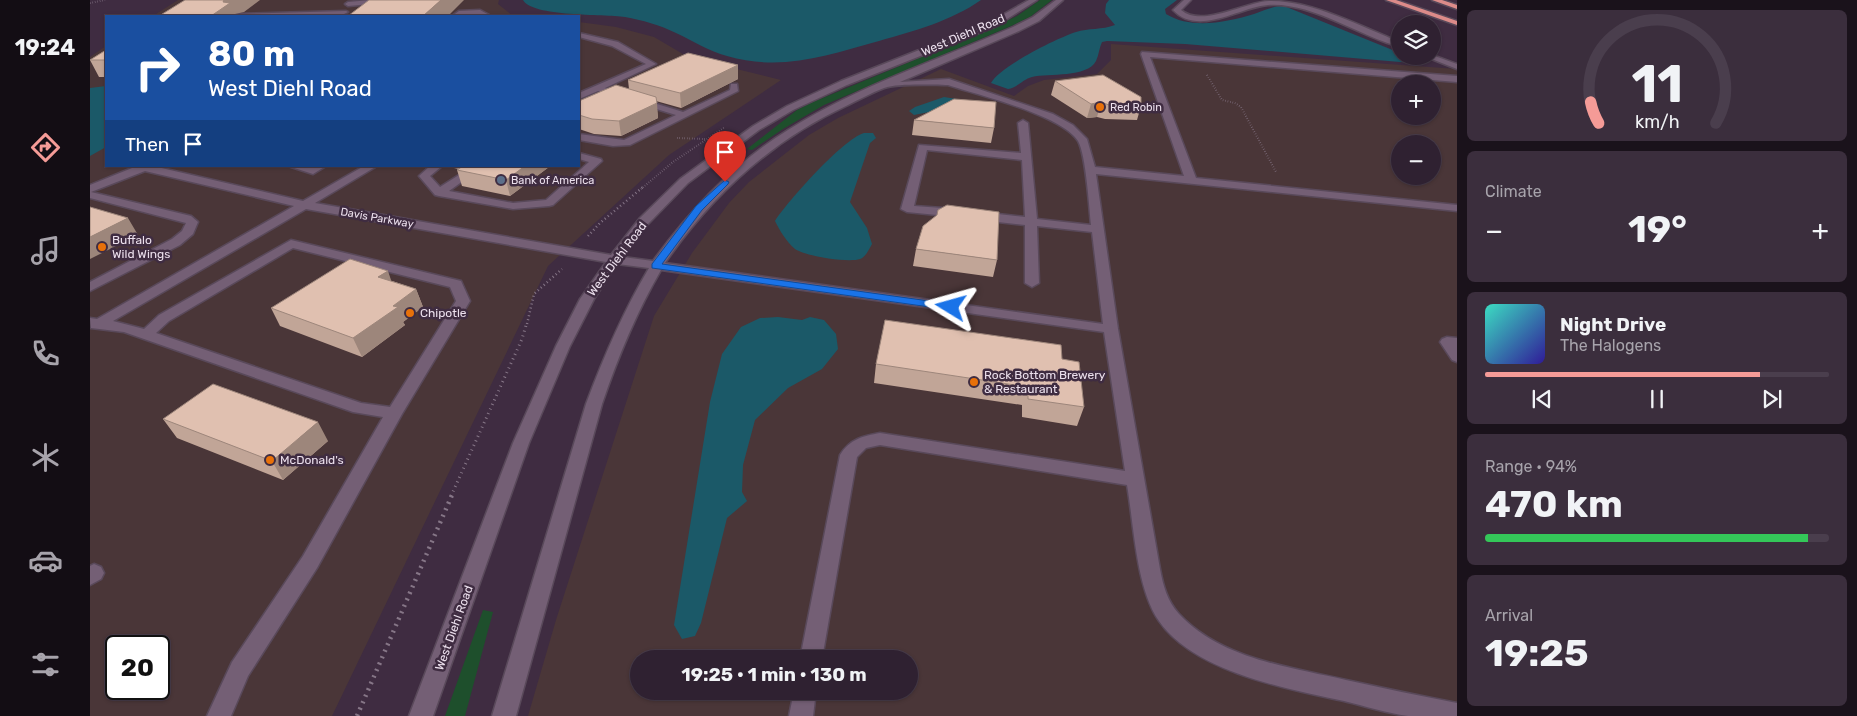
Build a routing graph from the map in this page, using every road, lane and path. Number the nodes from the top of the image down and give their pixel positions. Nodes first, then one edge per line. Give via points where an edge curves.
1 (105, 0) edge
2 (1034, 0) edge
3 (1060, 0) edge
4 (1188, 0) edge
5 (1390, 0) edge
6 (1435, 0) edge
7 (386, 1) edge
8 (349, 2) edge
9 (90, 3) edge
10 (1457, 7) edge
11 (343, 14) edge
12 (304, 15) edge
13 (457, 15) edge
14 (485, 15) edge
15 (1457, 23) edge
16 (580, 35) edge
17 (1391, 42) edge
18 (1229, 61) junction
19 (1441, 61) edge
20 (932, 65) junction
21 (1457, 68) edge
22 (1457, 79) edge
23 (949, 82) junction
24 (885, 84) junction
25 (734, 86) edge
26 (597, 88) junction
27 (580, 96) edge
28 (684, 115) junction
29 (1023, 123) dead end
30 (580, 137) edge
31 (580, 156) edge
32 (1027, 156) junction
33 (143, 167) edge
34 (297, 167) edge
35 (319, 167) edge
36 (370, 167) edge
37 (436, 167) edge
38 (1090, 170) junction
39 (470, 172) edge
40 (1278, 175) dead end
41 (1191, 180) junction
42 (90, 189) edge
43 (439, 193) junction
44 (90, 195) edge
45 (305, 205) junction
46 (1457, 208) edge
47 (1031, 221) junction
48 (1098, 229) junction
49 (613, 261) junction
50 (655, 266) junction
51 (557, 274) dead end
52 (1032, 282) dead end
53 (90, 288) edge
54 (93, 324) edge
55 (1111, 329) junction
56 (146, 334) junction
57 (1457, 343) edge
58 (1457, 357) edge
59 (394, 413) junction
60 (1137, 480) junction
61 (813, 650) edge
62 (803, 700) edge
63 (1426, 712) edge
64 (1457, 715) edge
65 (219, 716) edge
66 (357, 716) edge
67 (421, 716) edge
68 (504, 716) edge
69 (800, 716) edge

1 - 9 path
2 - 49 street, West Diehl Road via 993,24 809,99 756,128 721,152 662,202
3 - 20 street, West Diehl Road via 1036,19
4 - 17 street via 1177,10 1179,14 1197,18 1220,16 1268,3 1290,4
5 - 15 highway
6 - 10 highway
7 - 8 street
8 - 11 street
11 - 12 street
13 - 14 street via 480,12
16 - 26 street via 615,44 652,64
18 - 22 street
18 - 40 path via 1232,65 1212,64 1206,66 1205,71 1222,100 1241,107
18 - 41 street via 1145,54
19 - 21 street
20 - 23 street
20 - 24 street, West Diehl Road
23 - 24 street
23 - 38 street via 1061,121 1084,141
24 - 50 street, West Diehl Road via 809,121 745,166 699,208
25 - 28 street via 734,90
26 - 27 street
26 - 28 street
28 - 30 street via 626,143
29 - 32 street
31 - 43 street via 597,161 549,203 513,206
32 - 47 street
32 - 47 street via 922,147 907,209
33 - 42 street
33 - 45 street, Davis Parkway
34 - 35 street via 313,171
36 - 45 street
37 - 43 street via 424,176
38 - 41 street
38 - 48 street
39 - 43 street
41 - 46 street
44 - 53 street via 192,222 187,234 176,242
45 - 49 street, Davis Parkway
45 - 54 street
47 - 48 street
47 - 52 street
48 - 55 street
49 - 50 street, Davis Parkway
49 - 67 street, West Diehl Road via 587,299 521,443
50 - 55 street, Davis Parkway
50 - 68 street, West Diehl Road via 629,313 593,402
51 - 66 path via 534,294 522,339
54 - 56 street
55 - 60 street
56 - 59 street via 359,408
56 - 59 street via 164,318 290,244 456,284 463,301
57 - 58 street via 1447,342
59 - 65 street via 310,562 240,669
60 - 61 street via 880,439 861,443 849,455
60 - 63 street via 1155,593 1176,626 1207,649 1250,668
62 - 69 street
63 - 64 street

